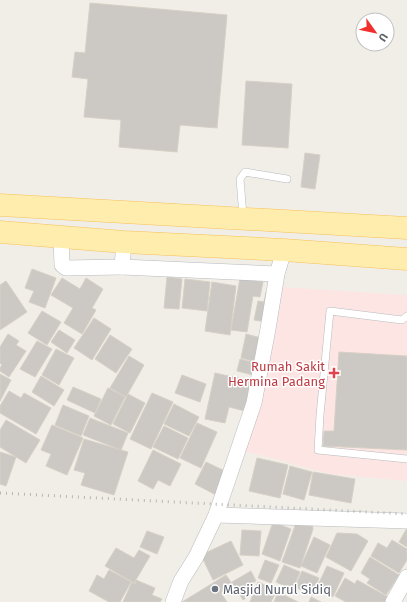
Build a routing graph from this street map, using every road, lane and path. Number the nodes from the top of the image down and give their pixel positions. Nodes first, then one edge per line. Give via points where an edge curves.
1 (287, 178) dead end
2 (0, 205) edge
3 (243, 218) junction
4 (407, 228) edge
5 (0, 232) edge
6 (61, 237) junction
7 (124, 242) junction
8 (284, 250) junction
9 (407, 259) edge
10 (122, 267) junction
11 (277, 274) junction
12 (407, 316) edge
13 (407, 459) edge
14 (216, 515) junction
15 (407, 521) edge
16 (407, 577) edge
17 (173, 602) edge
18 (393, 602) edge

1 - 3 lane via 245,172 240,179
2 - 3 main road
3 - 4 main road
5 - 6 main road
6 - 7 main road
6 - 10 street via 64,267
7 - 8 main road
7 - 10 street
8 - 9 main road
8 - 11 street
10 - 11 street
11 - 14 street via 254,403
12 - 13 lane via 402,320 330,312 318,450
14 - 15 street
14 - 17 street via 196,557 181,581
16 - 18 street

